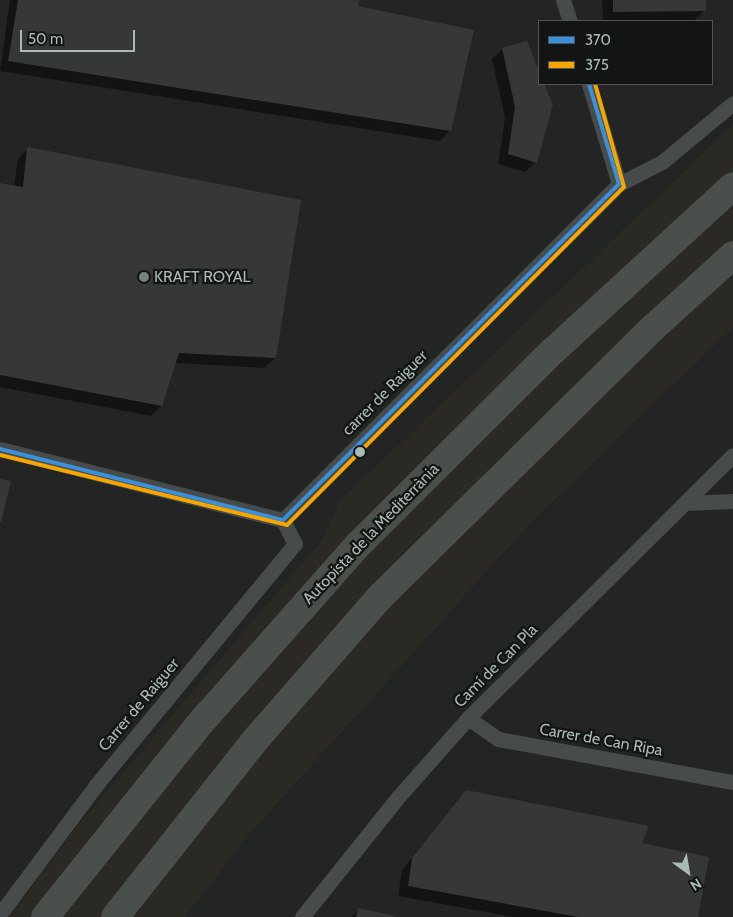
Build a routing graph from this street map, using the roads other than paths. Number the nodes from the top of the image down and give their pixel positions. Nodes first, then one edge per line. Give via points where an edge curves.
1 (564, 0) edge
2 (570, 20) edge
3 (589, 85) edge
4 (733, 102) edge
5 (619, 184) junction
6 (733, 186) edge
7 (733, 255) edge
8 (0, 449) edge
9 (733, 455) edge
10 (733, 501) edge
11 (685, 503) junction
12 (283, 520) junction
13 (468, 718) junction
14 (733, 782) edge
15 (0, 914) edge
16 (45, 917) edge
17 (115, 917) edge
18 (302, 917) edge

1 - 2 street
3 - 5 street
4 - 5 street, carrer de Raiguer via 662,162
5 - 12 street, carrer de Raiguer
6 - 16 highway, Autopista de la Mediterrània via 554,351 357,546 203,720
7 - 17 highway via 640,340 381,596 257,738
8 - 12 street
9 - 11 street, Camí de Can Pla
10 - 11 street
11 - 13 street, Camí de Can Pla
12 - 15 street, Carrer de Raiguer via 295,544 96,785
13 - 14 street, Carrer de Can Ripa via 498,739
13 - 18 street, Camí de Can Pla via 399,796

